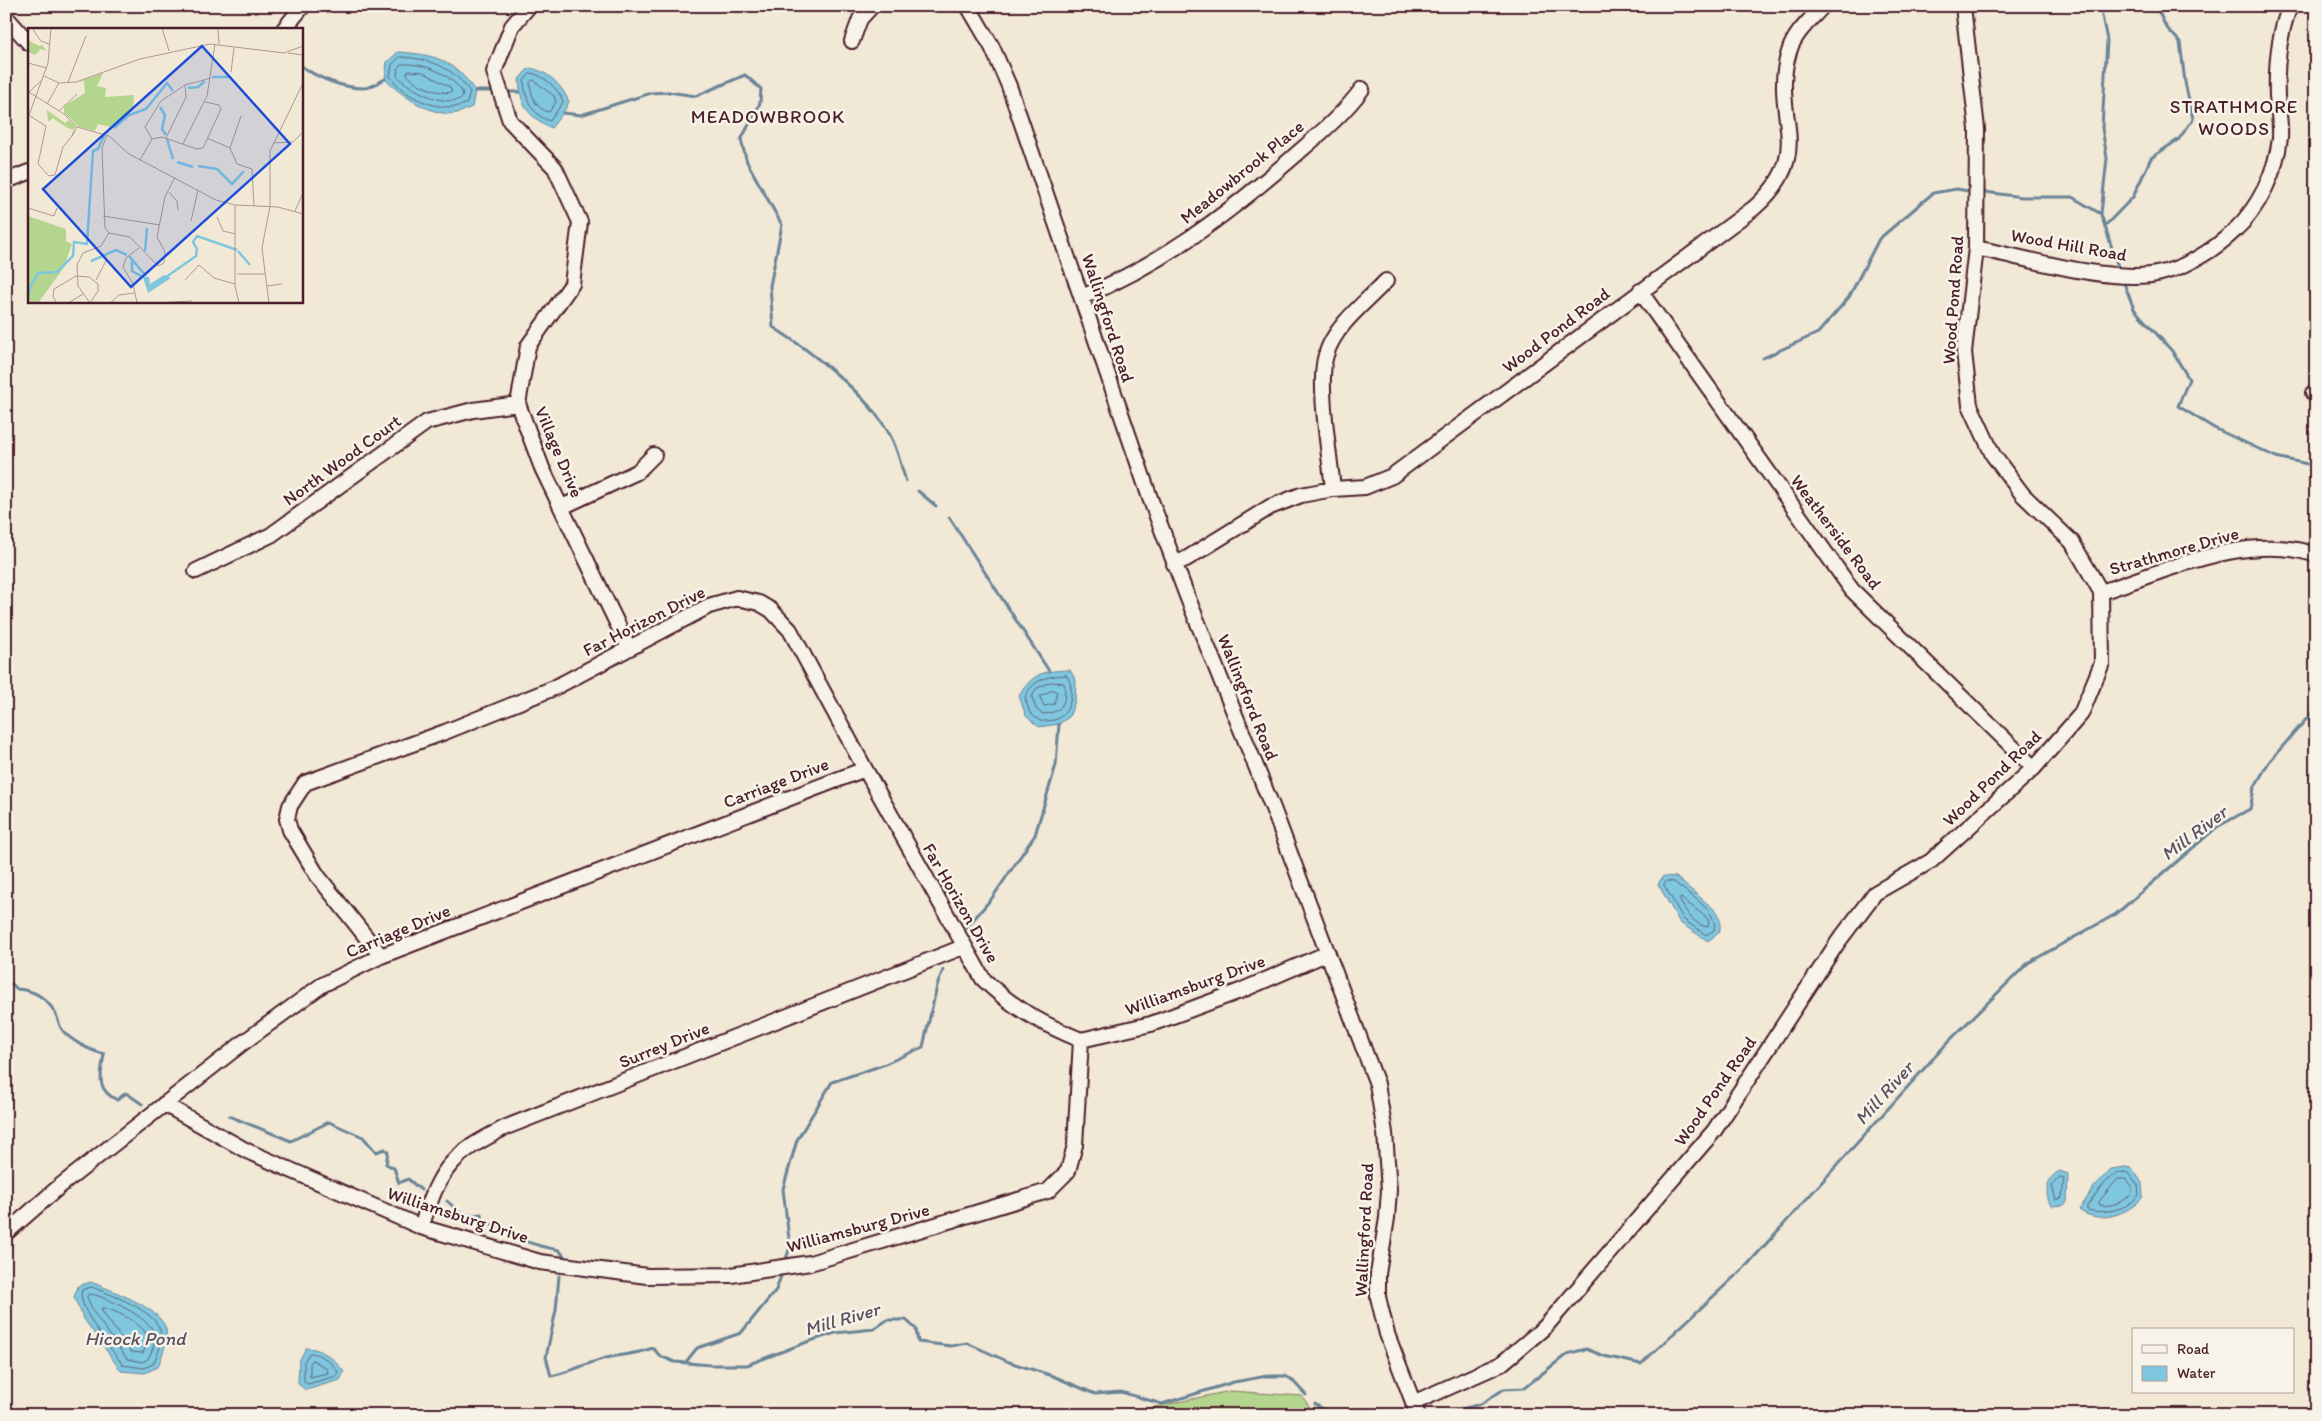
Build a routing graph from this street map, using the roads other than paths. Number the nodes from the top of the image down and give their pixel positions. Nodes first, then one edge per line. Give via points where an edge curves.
1 (303, 6) edge
2 (529, 6) edge
3 (872, 6) edge
4 (968, 6) edge
5 (1822, 6) edge
6 (1962, 6) edge
7 (2290, 6) edge
8 (6, 17) edge
9 (285, 28) edge
10 (852, 41) dead end
11 (28, 42) edge
12 (1362, 89) dead end
13 (28, 172) edge
14 (6, 181) edge
15 (1976, 248) junction
16 (1386, 280) dead end
17 (1640, 291) junction
18 (1082, 296) junction
19 (518, 404) junction
20 (654, 455) dead end
21 (1333, 489) junction
22 (562, 507) junction
23 (2316, 555) edge
24 (1174, 564) junction
25 (196, 571) dead end
26 (2102, 592) junction
27 (629, 648) junction
28 (2034, 768) junction
29 (865, 769) junction
30 (963, 947) junction
31 (1328, 953) junction
32 (381, 956) junction
33 (1081, 1040) junction
34 (164, 1104) junction
35 (421, 1227) junction
36 (6, 1233) edge
37 (1416, 1409) edge

1 - 9 street
2 - 19 street, Village Drive via 512,26 494,72 510,121 555,168 580,222 572,284 528,346
3 - 10 street via 860,19
4 - 18 street, Wallingford Road via 989,41 1009,86
5 - 17 street, Wood Pond Road via 1796,36 1789,51 1784,82 1790,140 1785,170 1780,179 1754,208
6 - 15 street, Wood Pond Road via 1977,129
7 - 15 street, Wood Hill Road via 2280,51 2277,94 2280,137 2268,184 2249,217 2221,244 2182,266 2152,274 2109,275
8 - 11 street
12 - 18 street, Meadowbrook Place via 1345,112 1221,217 1138,272
13 - 14 street
15 - 26 street, Wood Pond Road via 1964,352 1970,405 1993,455 2023,496 2072,542
16 - 21 street via 1338,332 1326,355 1323,384
17 - 21 street, Wood Pond Road via 1392,476 1365,487
17 - 28 street, Weatherside Road via 1852,590
18 - 24 street, Wallingford Road
19 - 22 street, Village Drive via 542,468
19 - 25 street, North Wood Court via 473,410 427,422 271,534
20 - 22 street via 637,472
21 - 24 street, Wood Pond Road via 1301,495 1270,507
22 - 27 street, Village Drive
23 - 26 street, Strathmore Drive via 2269,546 2242,549
24 - 31 street, Wallingford Road
26 - 28 street, Wood Pond Road via 2102,663 2081,714
27 - 29 street, Far Horizon Drive via 708,606 737,598 759,603 776,613 790,630
27 - 32 street, Far Horizon Drive via 554,688 305,783 290,806 290,830 317,875
28 - 37 street, Wood Pond Road via 1931,860 1875,893 1838,942 1714,1131 1545,1327 1501,1364
29 - 30 street, Far Horizon Drive
29 - 32 street, Carriage Drive
30 - 33 street, Far Horizon Drive via 982,979 1006,1000 1044,1025
30 - 35 street, Surrey Drive via 504,1128 476,1143 452,1163 435,1189
31 - 33 street, Williamsburg Drive via 1240,991 1151,1024
31 - 37 street, Wallingford Road via 1364,1045 1380,1098 1388,1190 1378,1297 1387,1334
32 - 34 street, Carriage Drive via 322,985
33 - 35 street, Williamsburg Drive via 1075,1145 1068,1171 1048,1191 810,1263 731,1275 647,1276 540,1262
34 - 35 street, Williamsburg Drive via 247,1151
34 - 36 street, Carriage Drive

